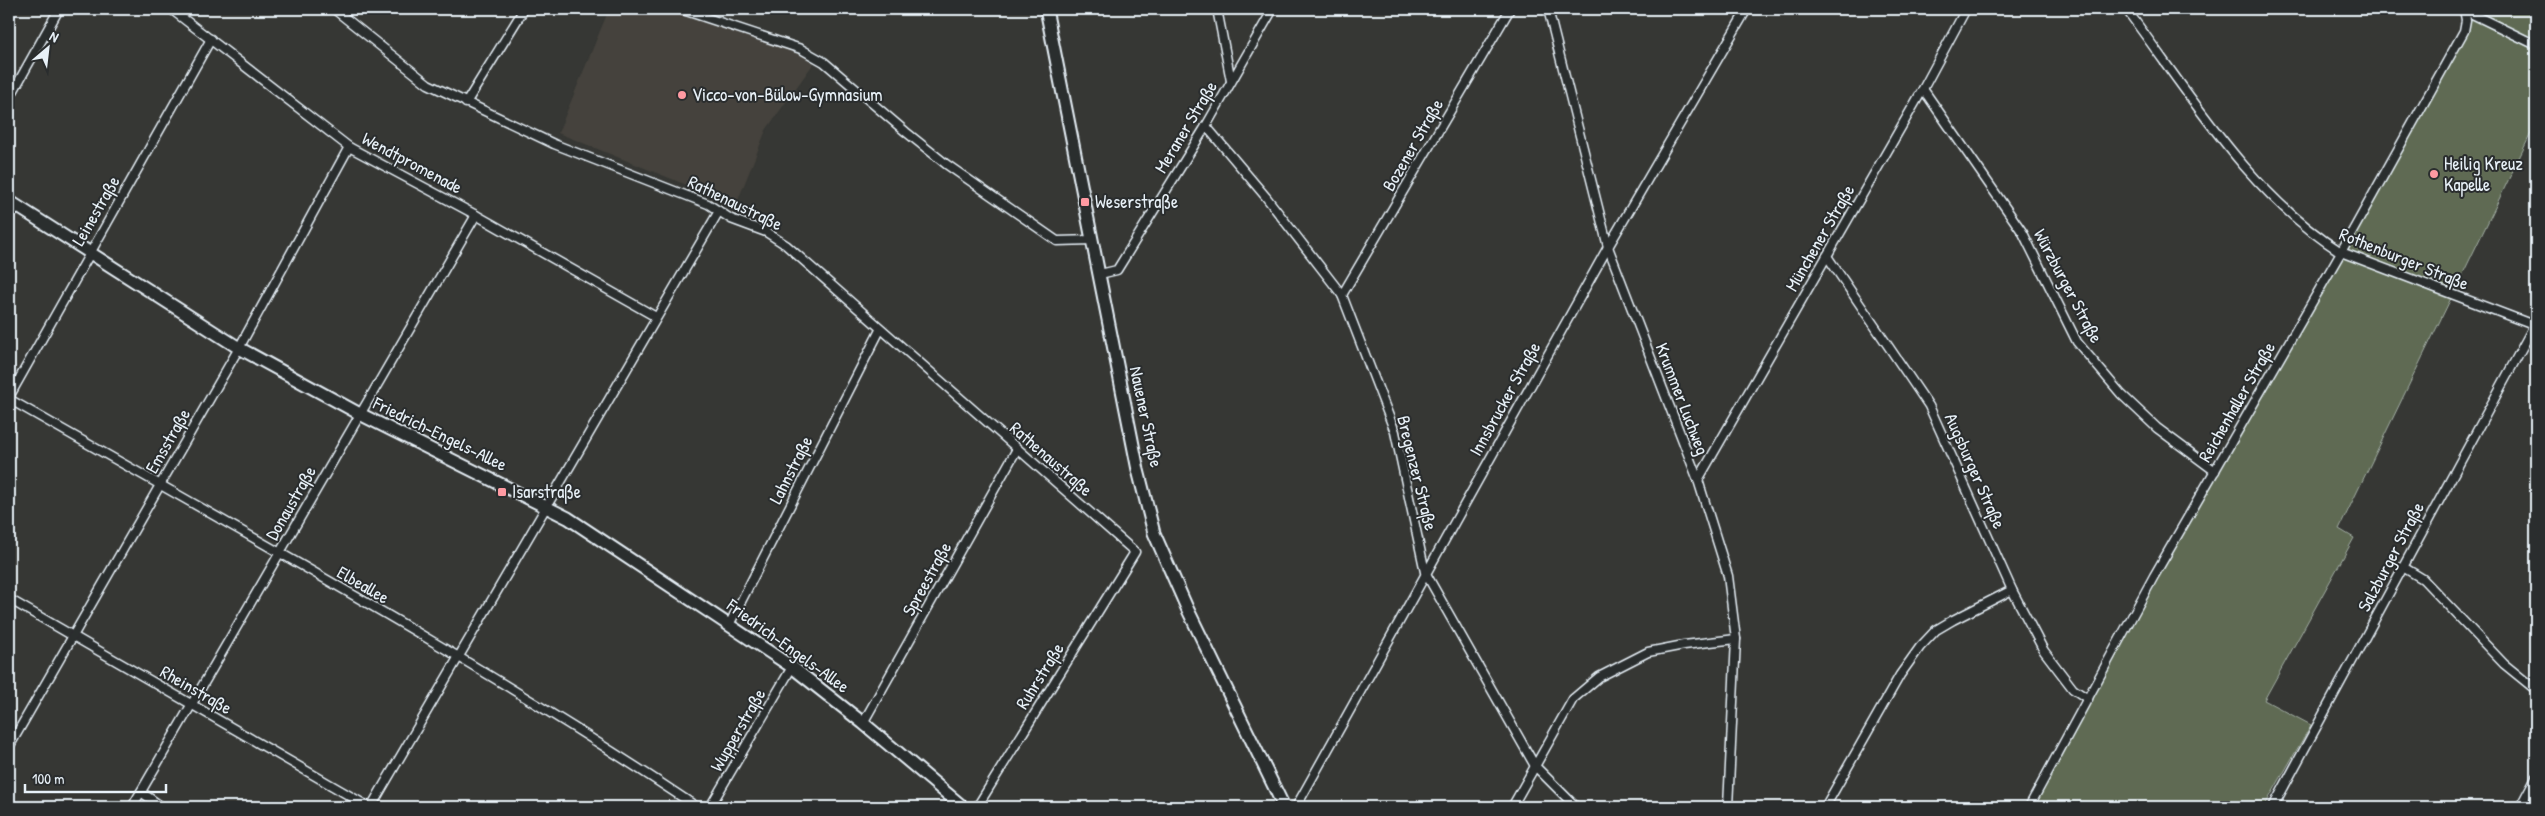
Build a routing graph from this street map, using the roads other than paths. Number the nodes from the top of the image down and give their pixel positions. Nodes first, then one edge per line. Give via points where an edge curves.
1 (59, 9) edge
2 (171, 9) edge
3 (334, 9) edge
4 (524, 9) edge
5 (680, 9) edge
6 (1046, 9) edge
7 (1217, 9) edge
8 (1273, 9) edge
9 (1510, 9) edge
10 (1548, 9) edge
11 (1747, 9) edge
12 (1966, 9) edge
13 (2126, 9) edge
14 (2464, 9) edge
15 (211, 39) junction
16 (2536, 45) edge
17 (1231, 81) junction
18 (1923, 88) junction
19 (9, 99) edge
20 (466, 103) junction
21 (1206, 126) junction
22 (349, 147) junction
23 (9, 201) edge
24 (719, 211) junction
25 (476, 215) junction
26 (1093, 240) junction
27 (1608, 247) junction
28 (2341, 252) junction
29 (89, 254) junction
30 (1827, 256) junction
31 (1100, 274) junction
32 (1342, 295) junction
33 (656, 318) junction
34 (2536, 324) edge
35 (880, 330) junction
36 (239, 348) junction
37 (9, 398) edge
38 (360, 414) junction
39 (1017, 449) junction
40 (2216, 471) junction
41 (1698, 480) junction
42 (160, 485) junction
43 (546, 506) junction
44 (279, 554) junction
45 (1130, 560) joint
46 (2403, 567) junction
47 (1426, 572) junction
48 (2012, 590) junction
49 (9, 599) edge
50 (729, 625) junction
51 (74, 635) junction
52 (1736, 638) junction
53 (459, 658) junction
54 (792, 667) junction
55 (2536, 690) edge
56 (2088, 699) junction
57 (191, 705) junction
58 (863, 723) junction
59 (9, 747) edge
60 (1536, 766) junction
61 (2536, 777) edge
62 (141, 792) junction
63 (132, 807) edge
64 (162, 807) edge
65 (370, 807) edge
66 (697, 807) edge
67 (710, 807) edge
68 (963, 807) edge
69 (977, 807) edge
70 (1284, 807) edge
71 (1296, 807) edge
72 (1512, 807) edge
73 (1576, 807) edge
74 (1728, 807) edge
75 (1825, 807) edge
76 (2029, 807) edge
77 (2273, 807) edge
78 (2520, 807) edge

1 - 19 street
2 - 15 street, Wendtpromenade
3 - 20 street, Rathenaustraße via 428,84
4 - 20 street
5 - 26 street via 801,49 824,62 906,132 1057,241
6 - 26 street, Nauener Straße
7 - 17 street
8 - 17 street, Meraner Straße
9 - 32 street, Bozener Straße
10 - 27 street, Krummer Luchweg
11 - 27 street, Innsbrucker Straße
12 - 18 street, Münchener Straße
13 - 28 street, Rothenburger Straße via 2239,161 2294,215
14 - 16 street
14 - 28 street, Reichenhaller Straße via 2464,31
15 - 22 street, Wendtpromenade
15 - 29 street, Leinestraße
17 - 21 street, Meraner Straße
18 - 30 street, Münchener Straße
18 - 40 street, Würzburger Straße via 2023,233 2077,342 2121,394 2157,428
20 - 24 street, Rathenaustraße via 554,144
21 - 31 street, Meraner Straße via 1117,270
21 - 32 street, Bregenzer Straße
22 - 25 street, Wendtpromenade
22 - 36 street, Emsstraße
23 - 29 street, Friedrich-Engels-Allee
24 - 33 street
24 - 35 street, Rathenaustraße via 730,219 766,232 786,245
25 - 33 street, Wendtpromenade
25 - 38 street, Donaustraße
26 - 31 street, Nauener Straße
27 - 41 street, Krummer Luchweg
27 - 47 street, Innsbrucker Straße
28 - 34 street, Rothenburger Straße
28 - 40 street, Reichenhaller Straße
29 - 36 street, Friedrich-Engels-Allee
29 - 37 street, Leinestraße
30 - 41 street, Münchener Straße
30 - 48 street, Augsburger Straße via 1928,406
31 - 70 street, Nauener Straße via 1138,470 1154,533
32 - 47 street, Bregenzer Straße via 1395,432
33 - 43 street
34 - 46 street, Salzburger Straße
35 - 39 street, Rathenaustraße
35 - 50 street, Lahnstraße
36 - 38 street, Friedrich-Engels-Allee
36 - 42 street, Emsstraße
37 - 42 street, Elbeallee
38 - 43 street, Friedrich-Engels-Allee
38 - 44 street, Donaustraße
39 - 45 street, Rathenaustraße via 1135,552
39 - 58 street, Spreestraße
40 - 56 street, Reichenhaller Straße via 2154,576
41 - 52 street, Krummer Luchweg via 1728,576
42 - 44 street, Elbeallee
42 - 51 street, Emsstraße
43 - 50 street, Friedrich-Engels-Allee
43 - 53 street
44 - 53 street, Elbeallee
44 - 57 street, Donaustraße
45 - 69 street, Ruhrstraße
46 - 55 street via 2423,579 2504,664
46 - 77 street, Salzburger Straße
47 - 60 street, Bregenzer Straße
47 - 71 street, Innsbrucker Straße
48 - 56 street, Augsburger Straße via 2044,651 2073,689
48 - 75 street via 1936,630 1920,647 1900,675
49 - 51 street, Rheinstraße
50 - 54 street, Friedrich-Engels-Allee
51 - 57 street, Rheinstraße
51 - 59 street, Emsstraße
52 - 60 street via 1648,652 1599,677 1573,699
52 - 74 street, Krummer Luchweg
53 - 65 street
53 - 66 street, Elbeallee via 574,727
54 - 58 street, Friedrich-Engels-Allee
54 - 67 street, Wupperstraße
56 - 76 street, Reichenhaller Straße
57 - 62 street, Donaustraße
57 - 65 street, Rheinstraße
58 - 68 street, Friedrich-Engels-Allee
60 - 72 street
60 - 73 street, Bregenzer Straße
61 - 78 street
62 - 63 street, Donaustraße
62 - 64 street

